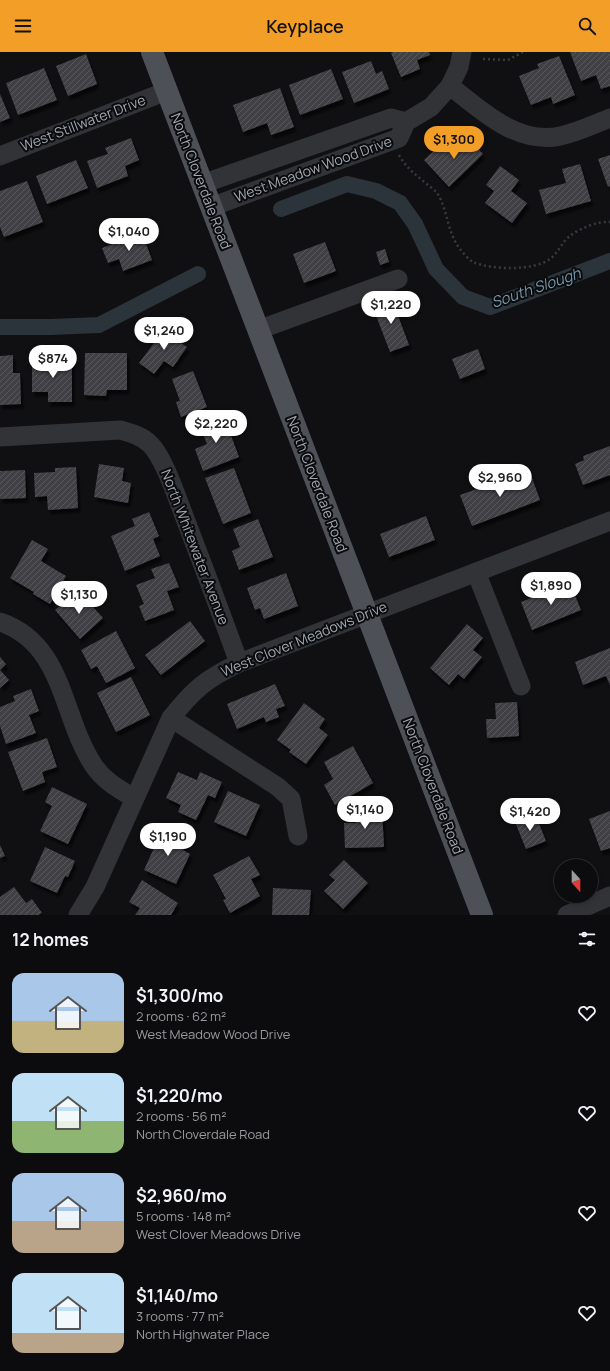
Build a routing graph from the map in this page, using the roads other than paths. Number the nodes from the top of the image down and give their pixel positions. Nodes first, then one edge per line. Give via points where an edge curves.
1 (152, 52) edge
2 (462, 52) edge
3 (450, 86) junction
4 (167, 90) junction
5 (610, 118) edge
6 (406, 122) junction
7 (0, 156) edge
8 (202, 184) junction
9 (211, 207) junction
10 (398, 279) dead end
11 (258, 330) junction
12 (0, 437) edge
13 (610, 521) edge
14 (476, 572) junction
15 (367, 613) junction
16 (0, 622) edge
17 (239, 663) junction
18 (521, 686) dead end
19 (171, 718) junction
20 (134, 798) junction
21 (298, 836) dead end
22 (610, 896) edge
23 (78, 915) edge
24 (482, 915) edge
25 (567, 915) edge

1 - 4 main road, North Cloverdale Road
2 - 3 street, West Meadow Wood Drive via 459,68
3 - 5 street via 495,121 514,131 534,136 554,137
3 - 6 street, West Meadow Wood Drive via 431,107
4 - 7 street, West Stillwater Drive
4 - 8 main road, North Cloverdale Road
6 - 8 street, West Meadow Wood Drive via 391,118
6 - 9 street, West Meadow Wood Drive via 399,138
8 - 9 main road, North Cloverdale Road
9 - 11 main road, North Cloverdale Road
10 - 11 street
11 - 15 main road, North Cloverdale Road
12 - 17 street, North Whitewater Avenue via 120,430 131,432 150,444 159,456 175,493
13 - 14 street, West Clover Meadows Drive
14 - 15 street, West Clover Meadows Drive
14 - 18 street
15 - 17 street, West Clover Meadows Drive
15 - 24 main road, North Cloverdale Road
16 - 20 street via 11,626 38,646 53,667 84,749 95,767 109,783
17 - 19 street, West Clover Meadows Drive via 200,686
19 - 20 street, West Clover Meadows Drive
19 - 21 street via 278,787 291,799
20 - 23 street, West Clover Meadows Drive via 95,887
22 - 25 street

